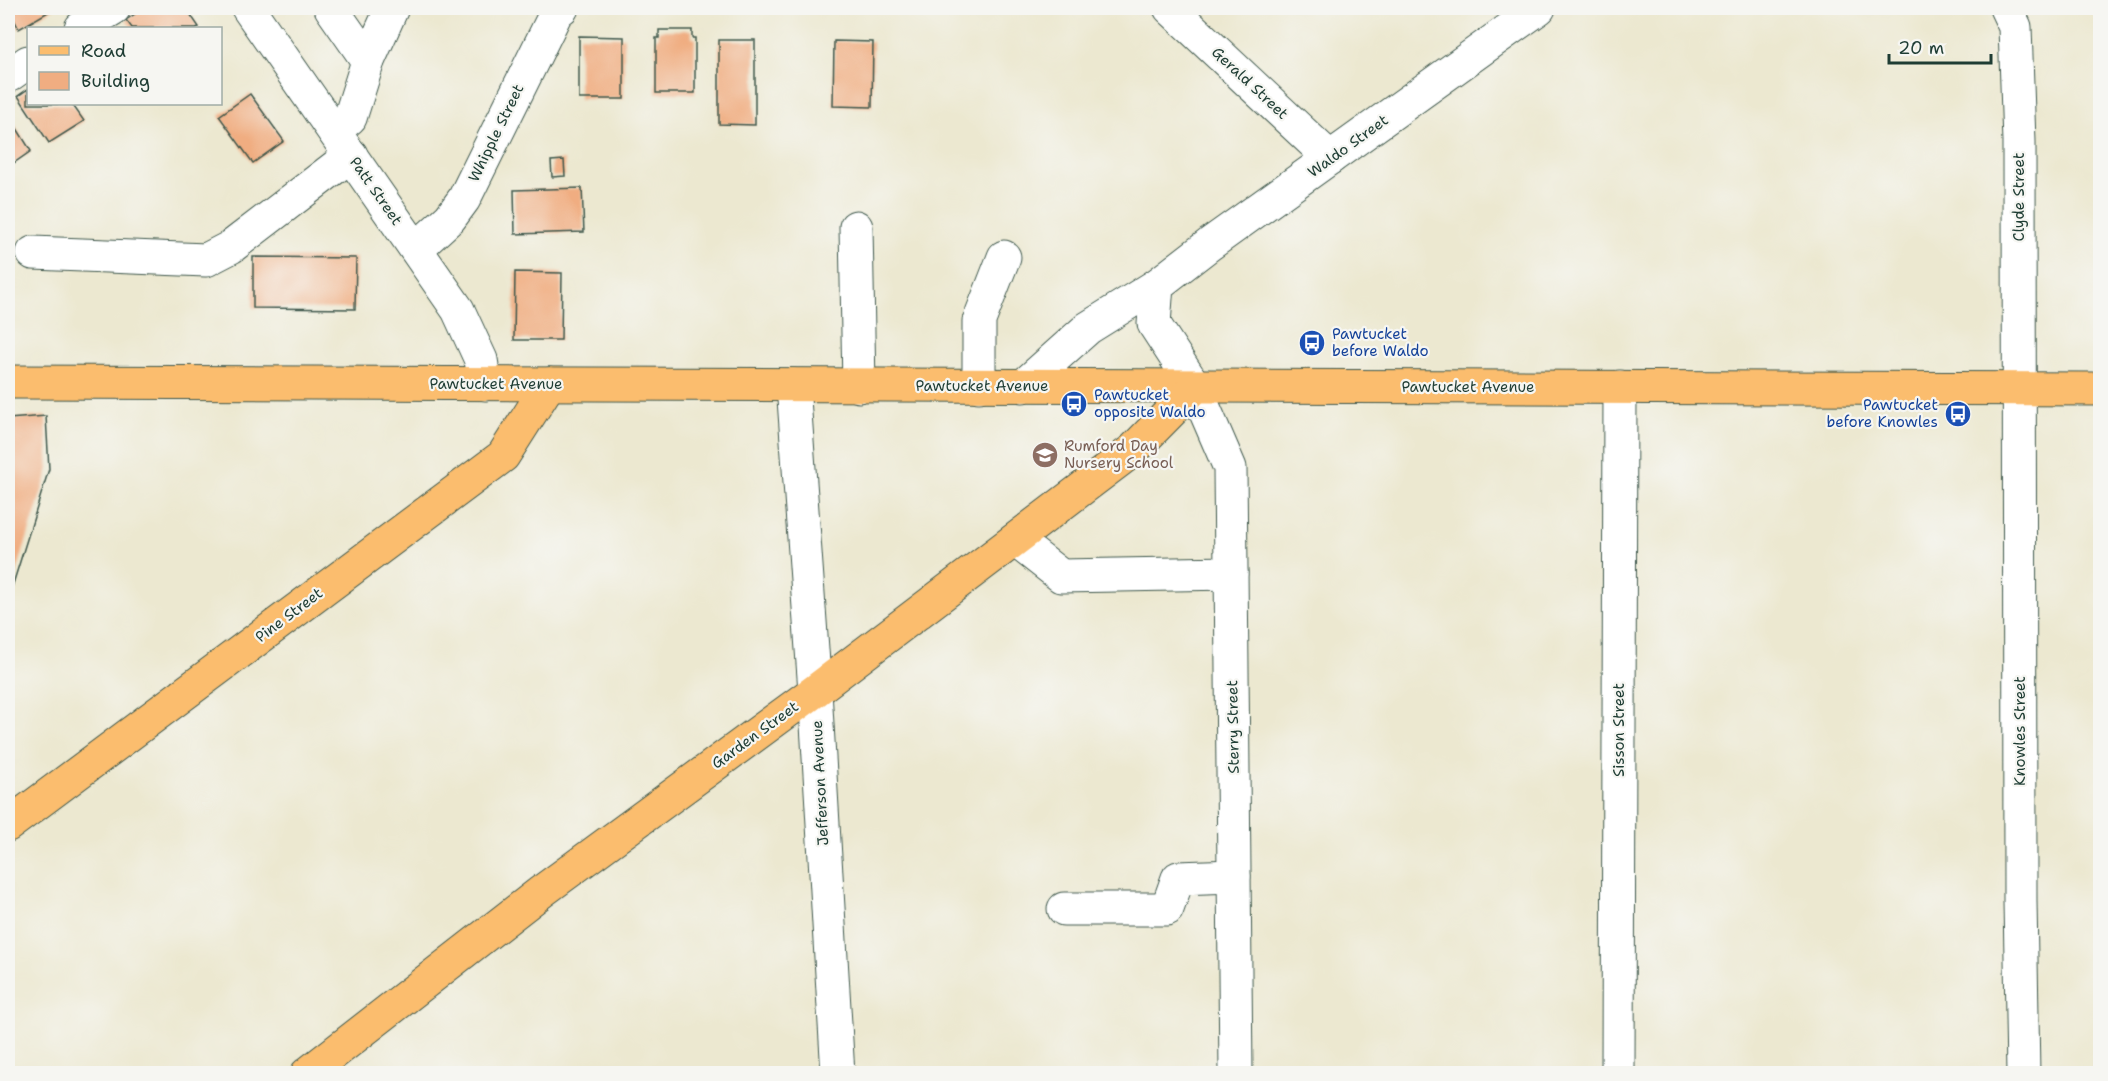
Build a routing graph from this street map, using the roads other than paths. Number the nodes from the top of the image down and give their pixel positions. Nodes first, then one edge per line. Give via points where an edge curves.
1 (114, 8) edge
2 (248, 8) edge
3 (331, 8) edge
4 (392, 8) edge
5 (562, 8) edge
6 (1170, 8) edge
7 (1539, 8) edge
8 (2006, 8) edge
9 (1501, 19) edge
10 (83, 27) edge
11 (368, 61) junction
12 (27, 63) edge
13 (8, 76) edge
14 (343, 143) junction
15 (1330, 158) junction
16 (856, 227) dead end
17 (416, 249) junction
18 (33, 253) dead end
19 (1004, 257) dead end
20 (1157, 285) junction
21 (8, 381) edge
22 (485, 384) junction
23 (549, 384) junction
24 (793, 385) junction
25 (859, 386) junction
26 (979, 386) junction
27 (1023, 386) junction
28 (1195, 387) junction
29 (1620, 387) junction
30 (2020, 389) junction
31 (2100, 389) edge
32 (1015, 540) junction
33 (1231, 573) junction
34 (815, 691) junction
35 (8, 825) edge
36 (1234, 876) junction
37 (1064, 909) dead end
38 (307, 1074) edge
39 (838, 1074) edge
40 (1236, 1074) edge
41 (1618, 1074) edge
42 (2023, 1074) edge

1 - 10 street
2 - 14 street, Patt Street
3 - 11 street
4 - 11 street
5 - 17 street, Whipple Street via 557,11 464,199 450,218
6 - 15 street, Gerald Street
7 - 9 street, Waldo Street
8 - 30 street, Clyde Street via 2016,39
9 - 15 street, Waldo Street
11 - 14 street
12 - 13 street
14 - 17 street, Patt Street
14 - 18 street via 231,248 206,260
15 - 20 street, Waldo Street
16 - 25 street
17 - 22 street, Patt Street via 458,310 481,360
19 - 26 street via 979,321
20 - 27 street, Waldo Street via 1088,328
20 - 28 street via 1154,324
21 - 22 main road, Pawtucket Avenue
22 - 23 main road, Pawtucket Avenue
23 - 24 main road, Pawtucket Avenue
23 - 35 main road, Pine Street via 503,456
24 - 25 main road, Pawtucket Avenue
24 - 34 street, Jefferson Avenue
25 - 26 main road, Pawtucket Avenue
26 - 27 main road, Pawtucket Avenue
27 - 28 main road, Pawtucket Avenue
28 - 29 main road, Pawtucket Avenue
28 - 32 main road, Garden Street via 1133,450
28 - 33 street, Sterry Street via 1230,468
29 - 30 main road, Pawtucket Avenue
29 - 41 street, Sisson Street
30 - 31 main road, Pawtucket Avenue
30 - 42 street, Knowles Street
32 - 33 street via 1060,576
32 - 34 main road, Garden Street
33 - 36 street, Sterry Street
34 - 38 main road, Garden Street via 541,892
34 - 39 street, Jefferson Avenue
36 - 37 street via 1178,878 1167,909
36 - 40 street, Sterry Street

